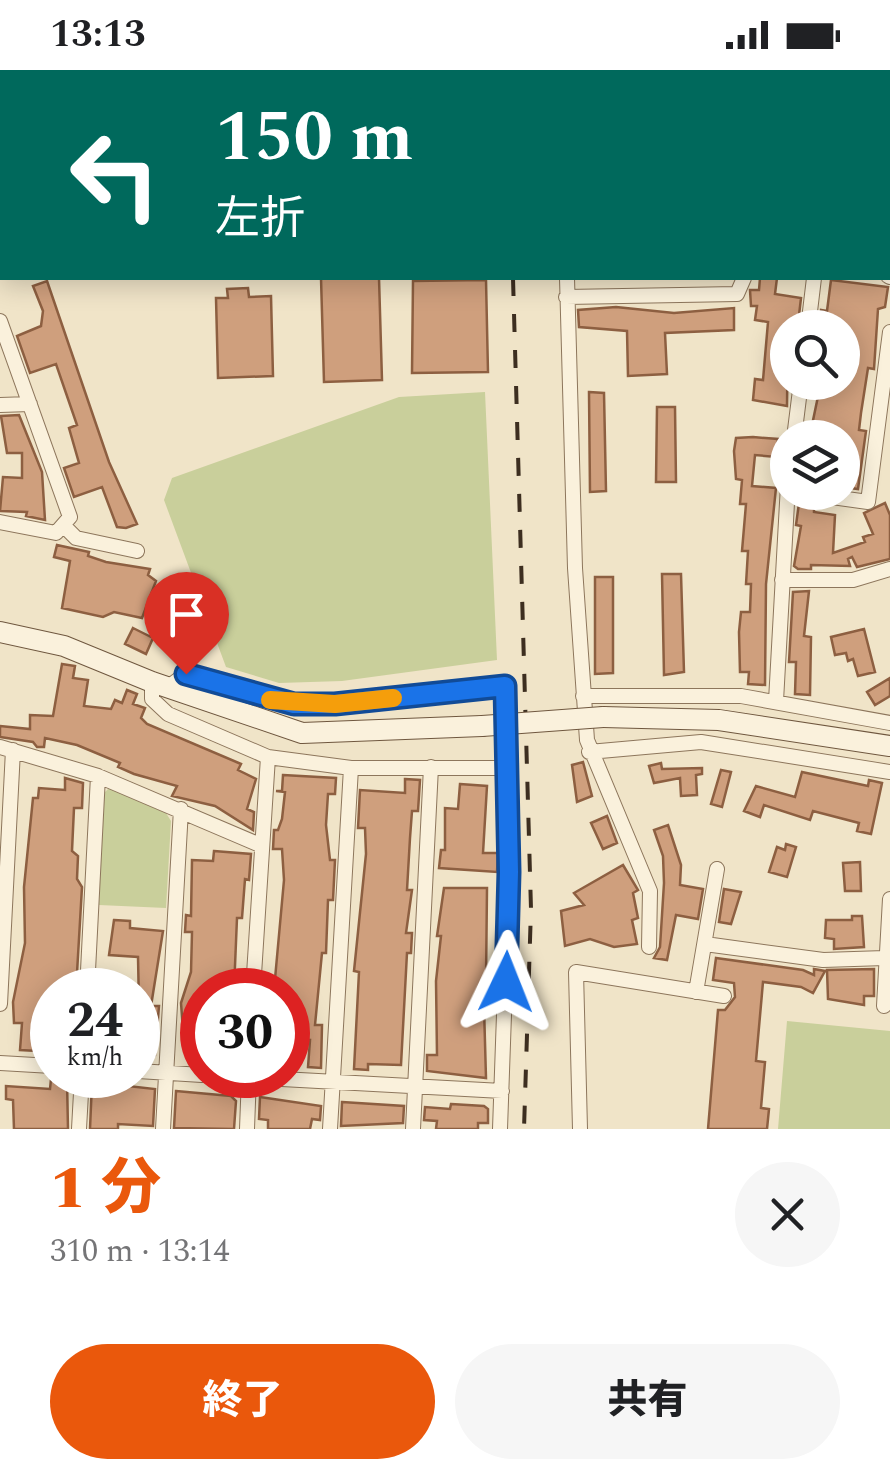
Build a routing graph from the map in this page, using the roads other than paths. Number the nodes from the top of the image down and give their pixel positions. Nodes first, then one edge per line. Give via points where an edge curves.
1 (566, 280) edge
2 (743, 280) edge
3 (814, 280) edge
4 (566, 297) junction
5 (810, 310) edge
6 (0, 321) edge
7 (890, 332) edge
8 (30, 404) junction
9 (0, 405) edge
10 (860, 501) edge
11 (786, 510) edge
12 (0, 522) edge
13 (63, 524) junction
14 (136, 551) dead end
15 (890, 570) edge
16 (782, 580) junction
17 (0, 632) edge
18 (160, 685) junction
19 (583, 696) junction
20 (776, 701) junction
21 (890, 723) edge
22 (890, 746) edge
23 (6, 749) edge
24 (589, 752) junction
25 (268, 757) junction
26 (351, 768) junction
27 (431, 768) junction
28 (506, 768) junction
29 (890, 772) edge
30 (98, 776) junction
31 (181, 809) junction
32 (260, 845) junction
33 (717, 868) dead end
34 (888, 897) edge
35 (704, 944) junction
36 (649, 947) dead end
37 (885, 958) junction
38 (87, 968) edge
39 (255, 968) edge
40 (696, 992) junction
41 (724, 996) dead end
42 (0, 1004) edge
43 (884, 1006) dead end
44 (0, 1064) edge
45 (30, 1065) edge
46 (160, 1072) edge
47 (166, 1072) junction
48 (180, 1073) edge
49 (310, 1080) edge
50 (333, 1082) junction
51 (415, 1088) junction
52 (502, 1092) junction
53 (81, 1098) edge
54 (248, 1098) edge
55 (79, 1129) edge
56 (163, 1129) edge
57 (247, 1129) edge
58 (330, 1129) edge
59 (413, 1129) edge
60 (500, 1129) edge
61 (580, 1129) edge

1 - 4 street
2 - 4 street via 737,294
3 - 5 street
4 - 19 street
6 - 8 street
7 - 10 street via 868,502
8 - 9 street
8 - 13 street via 70,518
11 - 16 street
12 - 13 street via 56,533
13 - 14 street via 76,538
15 - 16 street via 853,580
16 - 20 street
17 - 18 street via 64,646
18 - 22 street, bridge via 302,732 603,717 719,720
18 - 25 street via 152,699 168,714
18 - 28 street via 186,674 260,698 335,704 505,686
19 - 20 street
19 - 24 street
20 - 21 street
23 - 30 street
23 - 42 street
24 - 29 street via 701,742
24 - 36 street via 650,890
25 - 26 street
25 - 32 street
26 - 27 street
26 - 50 street
27 - 28 street
27 - 51 street
28 - 52 street
30 - 31 street
30 - 38 street
31 - 32 street
31 - 47 street
32 - 39 street
33 - 35 street
34 - 37 street
35 - 37 street via 823,960
35 - 40 street
37 - 43 street
40 - 41 street
40 - 61 street via 576,972
44 - 45 street
46 - 47 street
47 - 48 street
47 - 56 street
49 - 50 street
50 - 51 street
50 - 58 street
51 - 52 street
51 - 59 street
52 - 60 street
53 - 55 street
54 - 57 street

